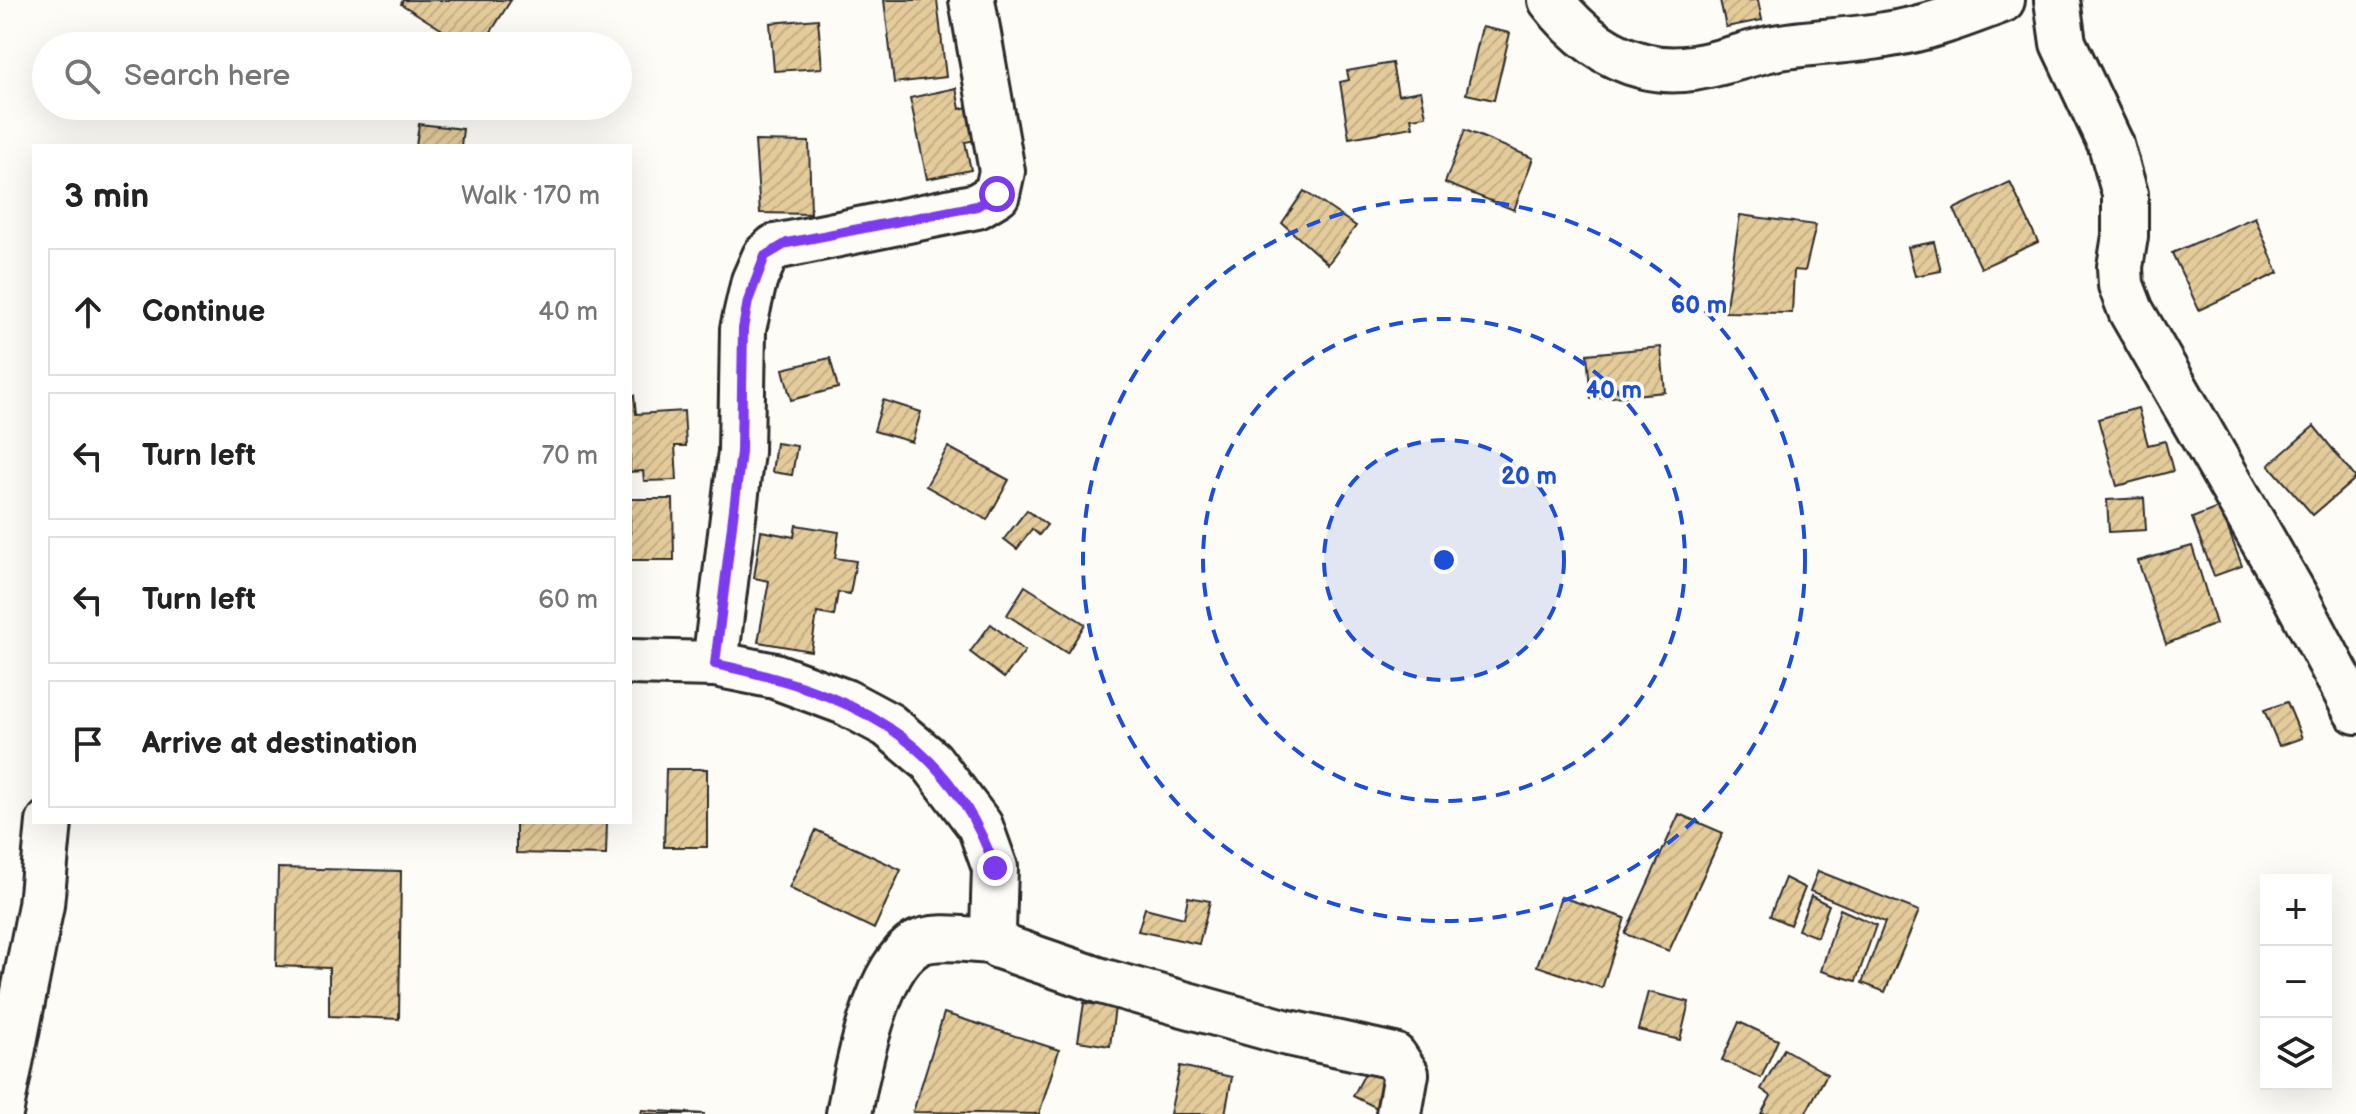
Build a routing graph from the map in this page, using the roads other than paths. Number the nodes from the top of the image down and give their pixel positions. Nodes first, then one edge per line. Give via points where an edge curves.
1 (972, 0) edge
2 (1551, 0) edge
3 (2002, 0) edge
4 (2057, 0) edge
5 (632, 662) edge
6 (715, 664) junction
7 (2356, 711) edge
8 (49, 824) edge
9 (996, 941) junction
10 (0, 1103) edge
11 (0, 1114) edge
12 (849, 1114) edge
13 (1399, 1114) edge

1 - 6 street via 1002,171 997,194 977,206 775,247 754,281 743,329 741,452
2 - 3 street via 1602,50 1644,66 1684,70 1771,49 1940,24
4 - 7 street via 2063,43 2111,145 2125,194 2120,267 2131,311
5 - 6 street
6 - 9 street via 775,676 845,702 888,725 931,761 980,826 995,868
8 - 10 street via 41,905
9 - 12 street via 914,944 883,989 864,1036
9 - 13 street via 1008,952 1101,981 1284,1032 1394,1056 1406,1074
10 - 11 street

